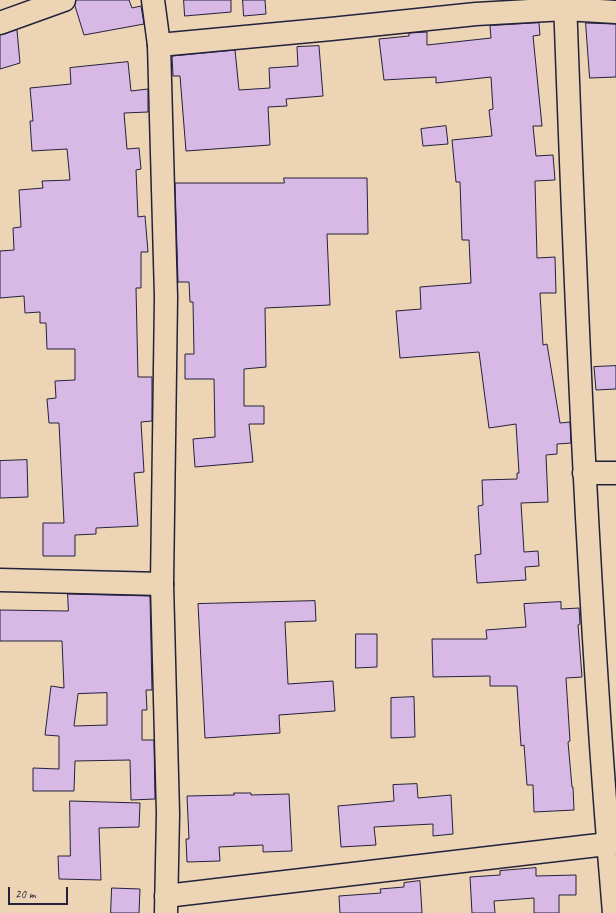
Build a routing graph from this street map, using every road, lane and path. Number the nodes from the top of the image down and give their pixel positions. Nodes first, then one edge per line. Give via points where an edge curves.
1 (64, 0) edge
2 (153, 0) edge
3 (565, 5) edge
4 (616, 12) edge
5 (0, 23) edge
6 (159, 45) junction
7 (584, 473) junction
8 (616, 473) edge
9 (0, 580) edge
10 (162, 584) junction
11 (612, 843) edge
12 (166, 904) edge
13 (614, 913) edge

1 - 5 street
2 - 6 street
3 - 4 street
3 - 6 street
3 - 7 street
6 - 10 street via 166,297
7 - 8 street
7 - 11 street
9 - 10 street
10 - 12 street via 168,814
11 - 12 street
11 - 13 street

